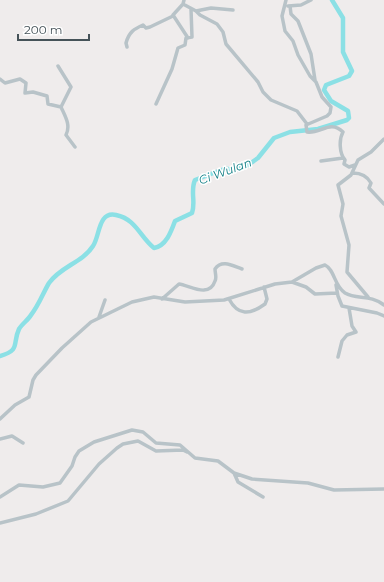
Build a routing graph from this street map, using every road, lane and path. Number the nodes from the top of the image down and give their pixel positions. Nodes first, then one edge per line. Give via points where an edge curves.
1 (286, 0) edge
2 (311, 0) edge
3 (184, 2) edge
4 (288, 6) junction
5 (191, 9) junction
6 (233, 10) dead end
7 (196, 11) junction
8 (173, 16) junction
9 (188, 38) junction
10 (128, 47) dead end
11 (58, 66) dead end
12 (0, 79) edge
13 (315, 81) junction
14 (156, 104) dead end
15 (61, 106) junction
16 (306, 125) junction
17 (384, 139) edge
18 (75, 147) dead end
19 (343, 158) junction
20 (321, 161) dead end
21 (354, 165) junction
22 (352, 173) junction
23 (384, 204) edge
24 (242, 269) dead end
25 (292, 282) junction
26 (336, 284) junction
27 (264, 287) junction
28 (337, 294) junction
29 (368, 297) junction
30 (162, 298) junction
31 (229, 299) junction
32 (105, 300) dead end
33 (384, 305) edge
34 (349, 308) junction
35 (384, 316) edge
36 (99, 318) junction
37 (338, 357) dead end
38 (0, 419) edge
39 (0, 439) edge
40 (23, 444) dead end
41 (189, 453) junction
42 (234, 473) junction
43 (384, 489) edge
44 (0, 497) edge
45 (263, 497) dead end
46 (0, 523) edge

1 - 4 street
2 - 4 street via 301,5
3 - 5 street
3 - 8 street
4 - 13 street via 298,21 311,54
4 - 13 street via 282,16 285,31
5 - 7 street
5 - 9 street via 192,36
6 - 7 street via 211,8
7 - 16 street via 217,24 223,32 226,44 269,98 297,111
8 - 9 street
8 - 10 street via 150,27 146,28 144,25 136,28 129,34 126,43
9 - 14 street via 184,45 178,48 172,69
11 - 15 street via 71,87
12 - 15 street via 5,83 20,79 26,83 25,93 33,92 47,96 48,104
13 - 16 street via 322,97 331,107 330,113
15 - 18 street via 68,122 69,130 66,135
16 - 19 street via 308,133 333,126 344,132 340,138
17 - 21 street
19 - 20 street
19 - 21 street via 345,166
21 - 22 street
22 - 23 street via 369,180 369,188
22 - 29 street via 337,186 343,204 341,216 349,245 347,272
24 - 30 street via 226,264 220,265 215,269 215,282 211,287 199,291 179,284
25 - 26 street via 325,265
25 - 27 street
25 - 28 street via 306,287 315,294
26 - 28 street
26 - 29 street via 346,294
27 - 31 street
27 - 31 street via 265,304 248,312 238,311
28 - 34 street via 341,304
29 - 33 street
30 - 31 street via 186,302
30 - 36 street via 154,297 132,302
32 - 36 street
34 - 35 street
34 - 37 street via 352,326 356,332 342,341
36 - 38 street via 62,348 36,375 28,397
39 - 40 street via 12,436
41 - 42 street via 195,458 218,461
41 - 44 street via 180,445 156,443 143,432 132,430 94,442 79,451 60,483 43,487 20,485
41 - 46 street via 183,450 156,451 138,441 123,444 99,464 68,501 36,514
42 - 43 street via 252,479 307,483 331,490
42 - 45 street via 238,482

